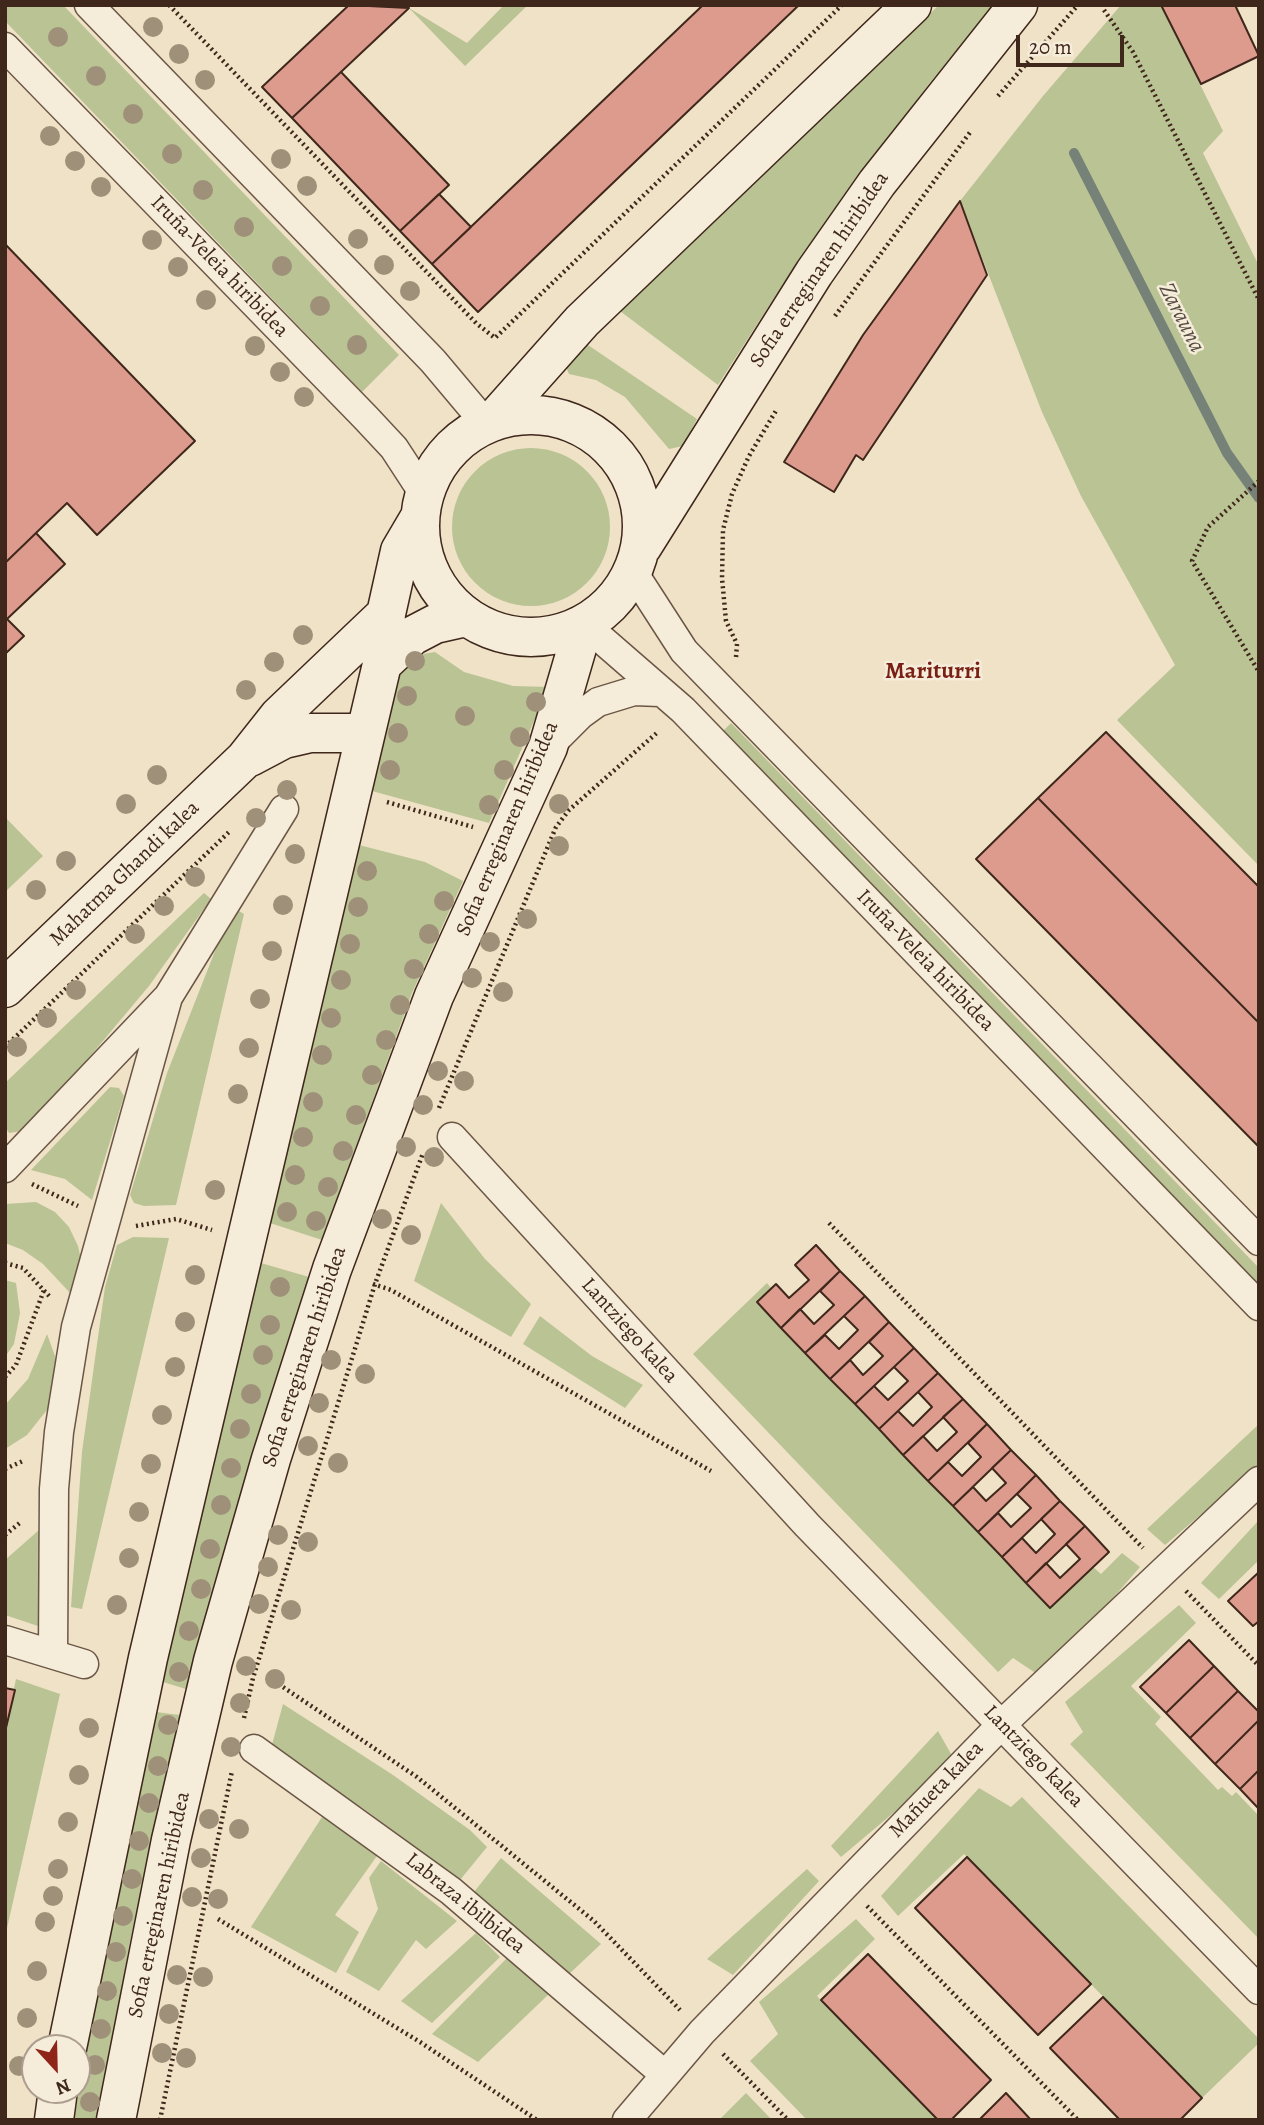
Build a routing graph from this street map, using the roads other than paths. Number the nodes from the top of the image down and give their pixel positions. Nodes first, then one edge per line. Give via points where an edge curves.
1 (89, 5) edge
2 (912, 5) edge
3 (1018, 5) edge
4 (5, 47) edge
5 (489, 423) junction
6 (422, 506) junction
7 (637, 560) junction
8 (386, 614) junction
9 (466, 617) junction
10 (584, 624) junction
11 (382, 664) junction
12 (660, 692) junction
13 (365, 733) junction
14 (548, 747) junction
15 (245, 759) junction
16 (284, 809) dead end
17 (5, 988) edge
18 (168, 997) junction
19 (437, 1134) road end
20 (5, 1168) edge
21 (1259, 1241) edge
22 (1259, 1306) edge
23 (1259, 1481) edge
24 (5, 1640) edge
25 (53, 1654) junction
26 (84, 1664) dead end
27 (1002, 1724) junction
28 (248, 1740) road end
29 (1259, 1990) edge
30 (70, 2034) edge
31 (664, 2074) junction
32 (632, 2118) edge
33 (116, 2120) edge

1 - 5 street
2 - 5 main road via 582,321
3 - 7 main road, Sofia erreginaren hiribidea via 877,183 814,273
4 - 6 street, Iruña-Veleia hiribidea via 394,448
5 - 6 main road via 459,441 438,465
5 - 7 main road via 532,414 545,416 570,421 605,442 630,472 642,509
6 - 8 main road via 400,551
6 - 9 main road via 421,545 430,573 445,597
7 - 10 main road via 613,602
7 - 21 street, Iruña-Veleia hiribidea via 684,651
8 - 11 main road
8 - 15 main road, Mahatma Ghandi kalea via 279,716
9 - 10 main road via 494,631 524,637 555,635
9 - 11 main road via 423,630
10 - 12 street, Iruña-Veleia hiribidea
10 - 14 main road, Sofia erreginaren hiribidea
11 - 13 main road
12 - 14 street via 634,691 598,702
12 - 22 street, Iruña-Veleia hiribidea via 683,710
13 - 15 main road, Mahatma Ghandi kalea via 297,736
13 - 30 main road via 148,1658
14 - 33 main road, Sofia erreginaren hiribidea via 434,996 332,1269 271,1459 213,1661
15 - 17 main road, Mahatma Ghandi kalea
16 - 18 street
18 - 20 street
18 - 25 street via 76,1327 54,1489
19 - 27 street, Lantziego kalea
23 - 27 street, Mañueta kalea
24 - 25 street
25 - 26 street
27 - 29 street, Lantziego kalea
27 - 31 street, Mañueta kalea
28 - 31 street, Labraza ibilbidea via 450,1891
31 - 32 street, Mañueta kalea

